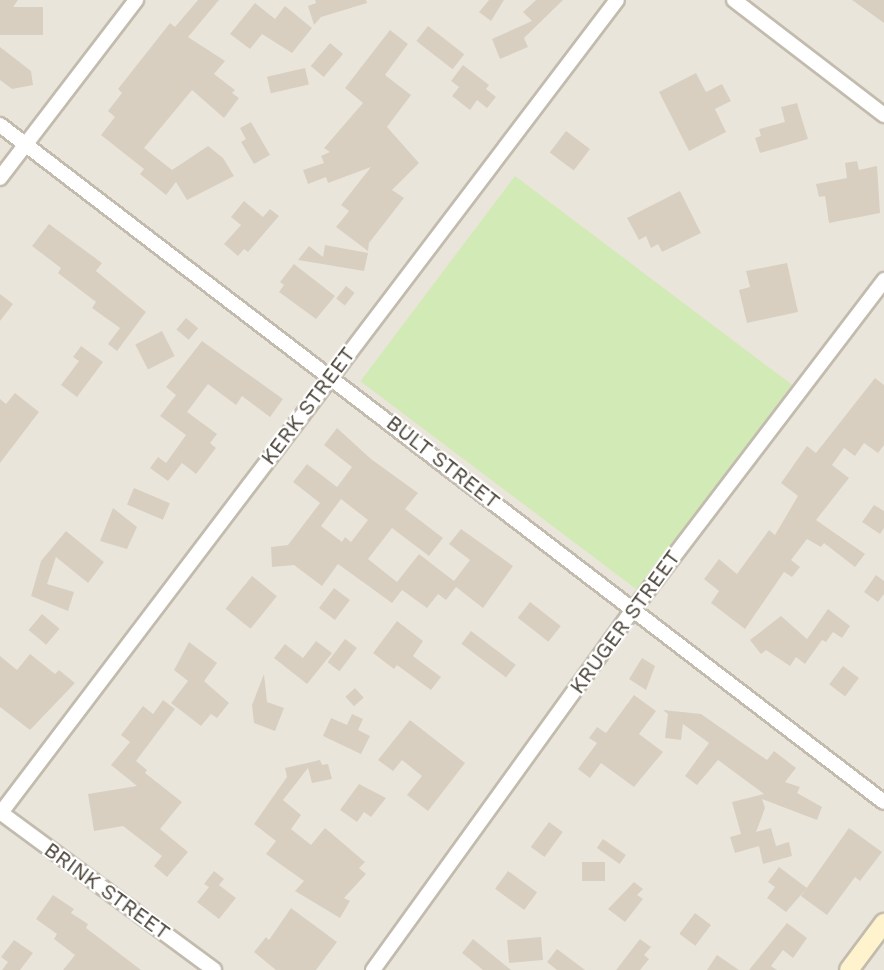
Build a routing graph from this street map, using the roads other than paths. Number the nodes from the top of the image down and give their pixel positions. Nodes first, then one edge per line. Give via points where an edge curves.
1 (136, 0) edge
2 (618, 0) edge
3 (734, 0) edge
4 (884, 115) edge
5 (0, 125) edge
6 (25, 144) junction
7 (0, 178) edge
8 (884, 279) edge
9 (331, 375) junction
10 (633, 610) junction
11 (884, 802) edge
12 (0, 813) edge
13 (884, 923) edge
14 (214, 970) edge
15 (373, 970) edge
16 (849, 970) edge

1 - 6 street
2 - 9 street, KERK STREET
3 - 4 street
5 - 6 street, BULT STREET
6 - 7 street
6 - 9 street, BULT STREET
8 - 10 street, KRUGER STREET
9 - 10 street, BULT STREET
9 - 12 street, KERK STREET
10 - 11 street, BULT STREET
10 - 15 street, KRUGER STREET
12 - 14 street, BRINK STREET
13 - 16 street

